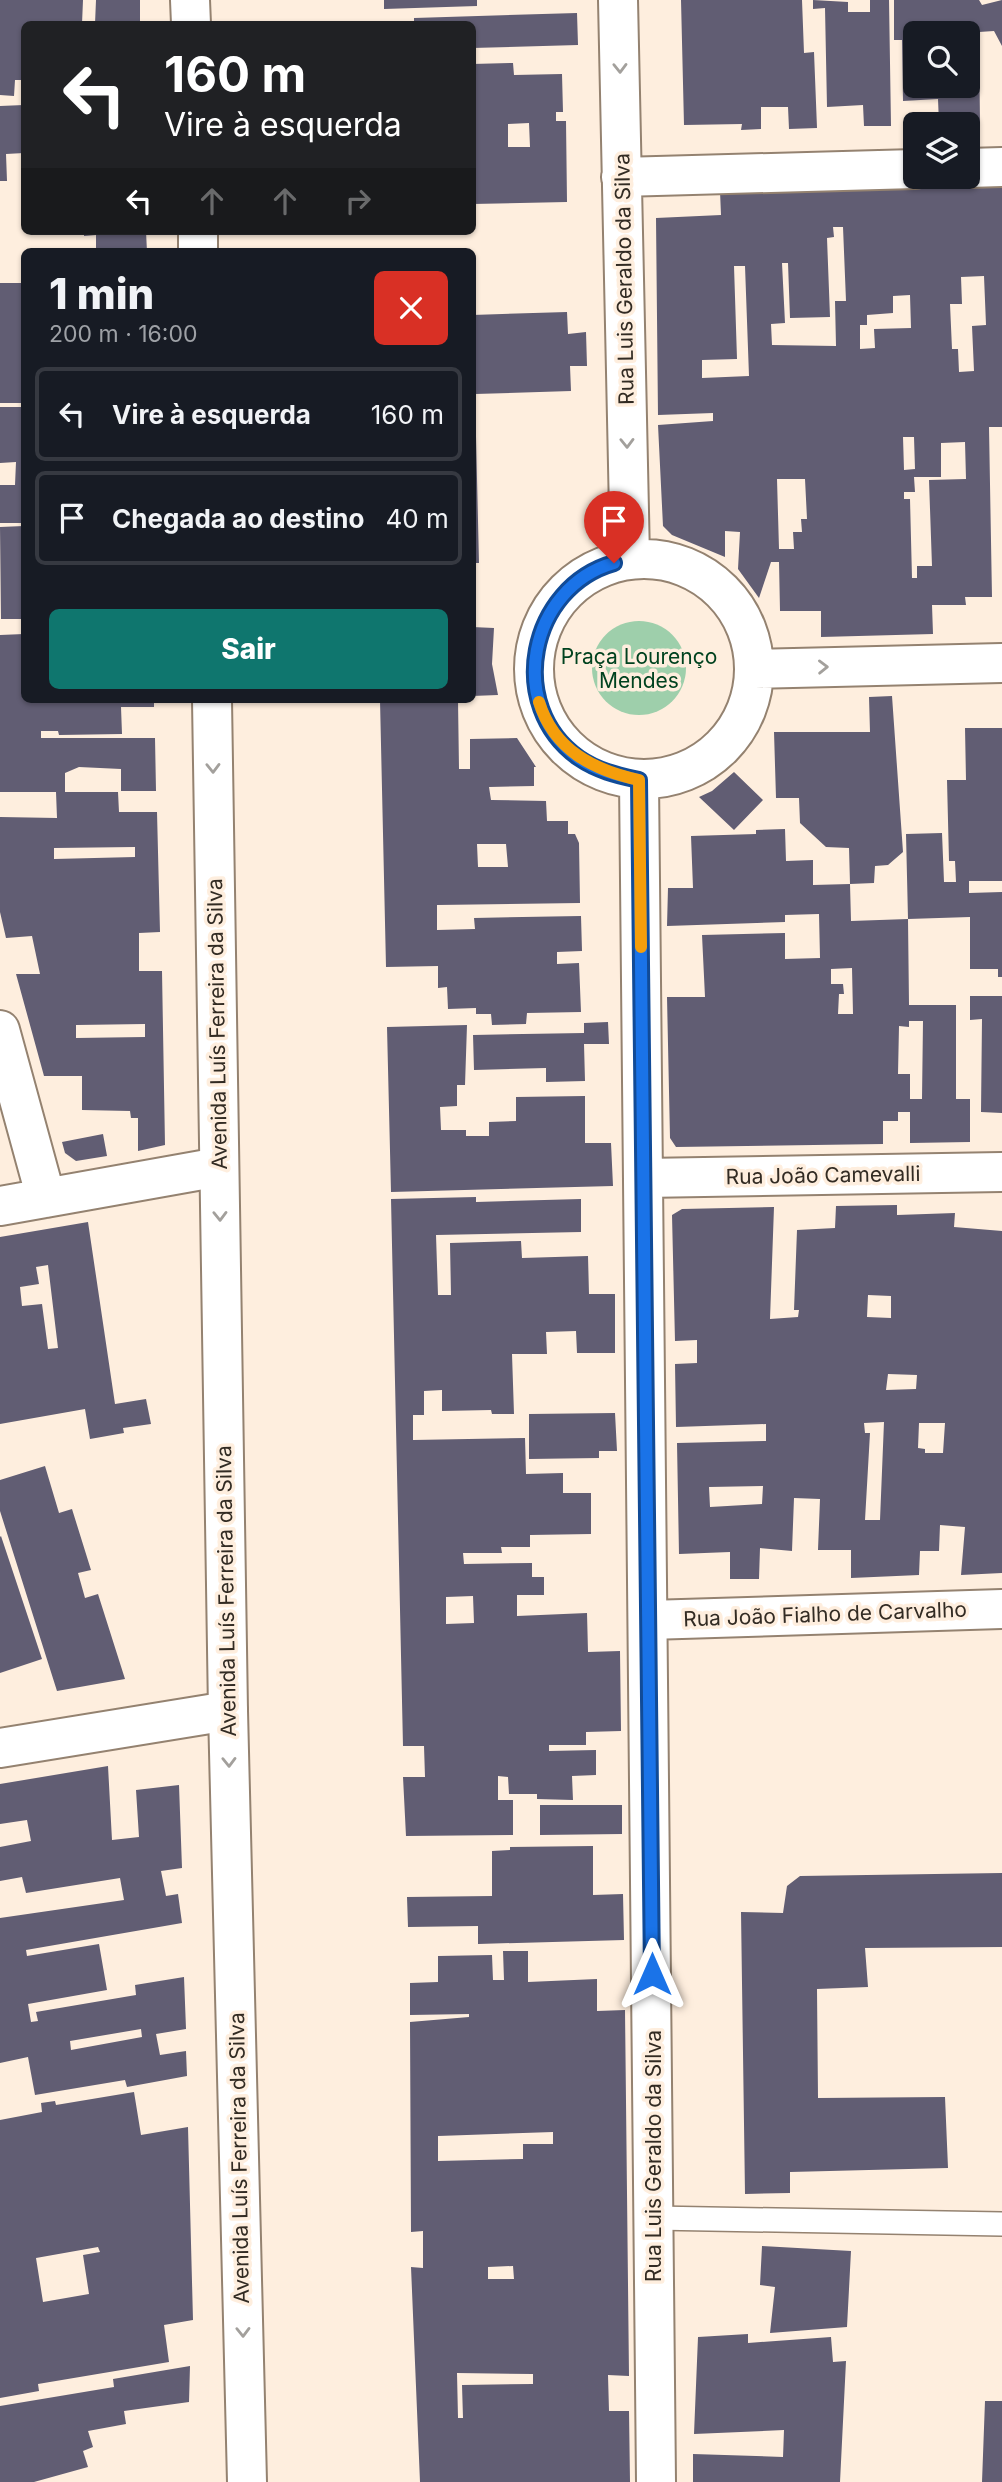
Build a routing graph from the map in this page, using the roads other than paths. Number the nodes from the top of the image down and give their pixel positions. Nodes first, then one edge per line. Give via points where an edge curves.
1 (190, 0) edge
2 (618, 0) edge
3 (191, 21) edge
4 (980, 167) edge
5 (1002, 167) edge
6 (903, 169) edge
7 (621, 177) junction
8 (630, 558) junction
9 (1002, 663) edge
10 (755, 669) junction
11 (212, 703) edge
12 (639, 780) junction
13 (0, 1030) edge
14 (219, 1167) junction
15 (1002, 1172) edge
16 (644, 1178) junction
17 (46, 1198) junction
18 (0, 1206) edge
19 (1002, 1609) edge
20 (649, 1620) junction
21 (228, 1711) junction
22 (0, 1748) edge
23 (654, 2218) junction
24 (1002, 2224) edge
25 (247, 2482) edge
26 (656, 2482) edge

1 - 3 street
2 -> 7 street, Rua Luis Geraldo da Silva
4 - 5 street
6 - 7 street
7 -> 8 street, Rua Luis Geraldo da Silva
8 - 10 street via 667,560 702,574 730,599 748,632
8 - 12 street via 598,567 564,594 537,640 533,673 540,706 555,734 578,757 607,773
10 -> 9 street
10 - 12 street via 749,704 733,736 707,760 674,776
11 -> 14 street, Avenida Luís Ferreira da Silva
12 - 16 street, Rua Luis Geraldo da Silva
13 - 17 street
14 - 17 street
14 -> 21 street, Avenida Luís Ferreira da Silva
15 - 16 street, Rua João Camevalli
16 - 20 street, Rua Luis Geraldo da Silva
17 - 18 street
19 - 20 street, Rua João Fialho de Carvalho
20 - 23 street, Rua Luis Geraldo da Silva
21 - 22 street
21 -> 25 street, Avenida Luís Ferreira da Silva
23 - 24 lane
23 - 26 street, Rua Luis Geraldo da Silva

